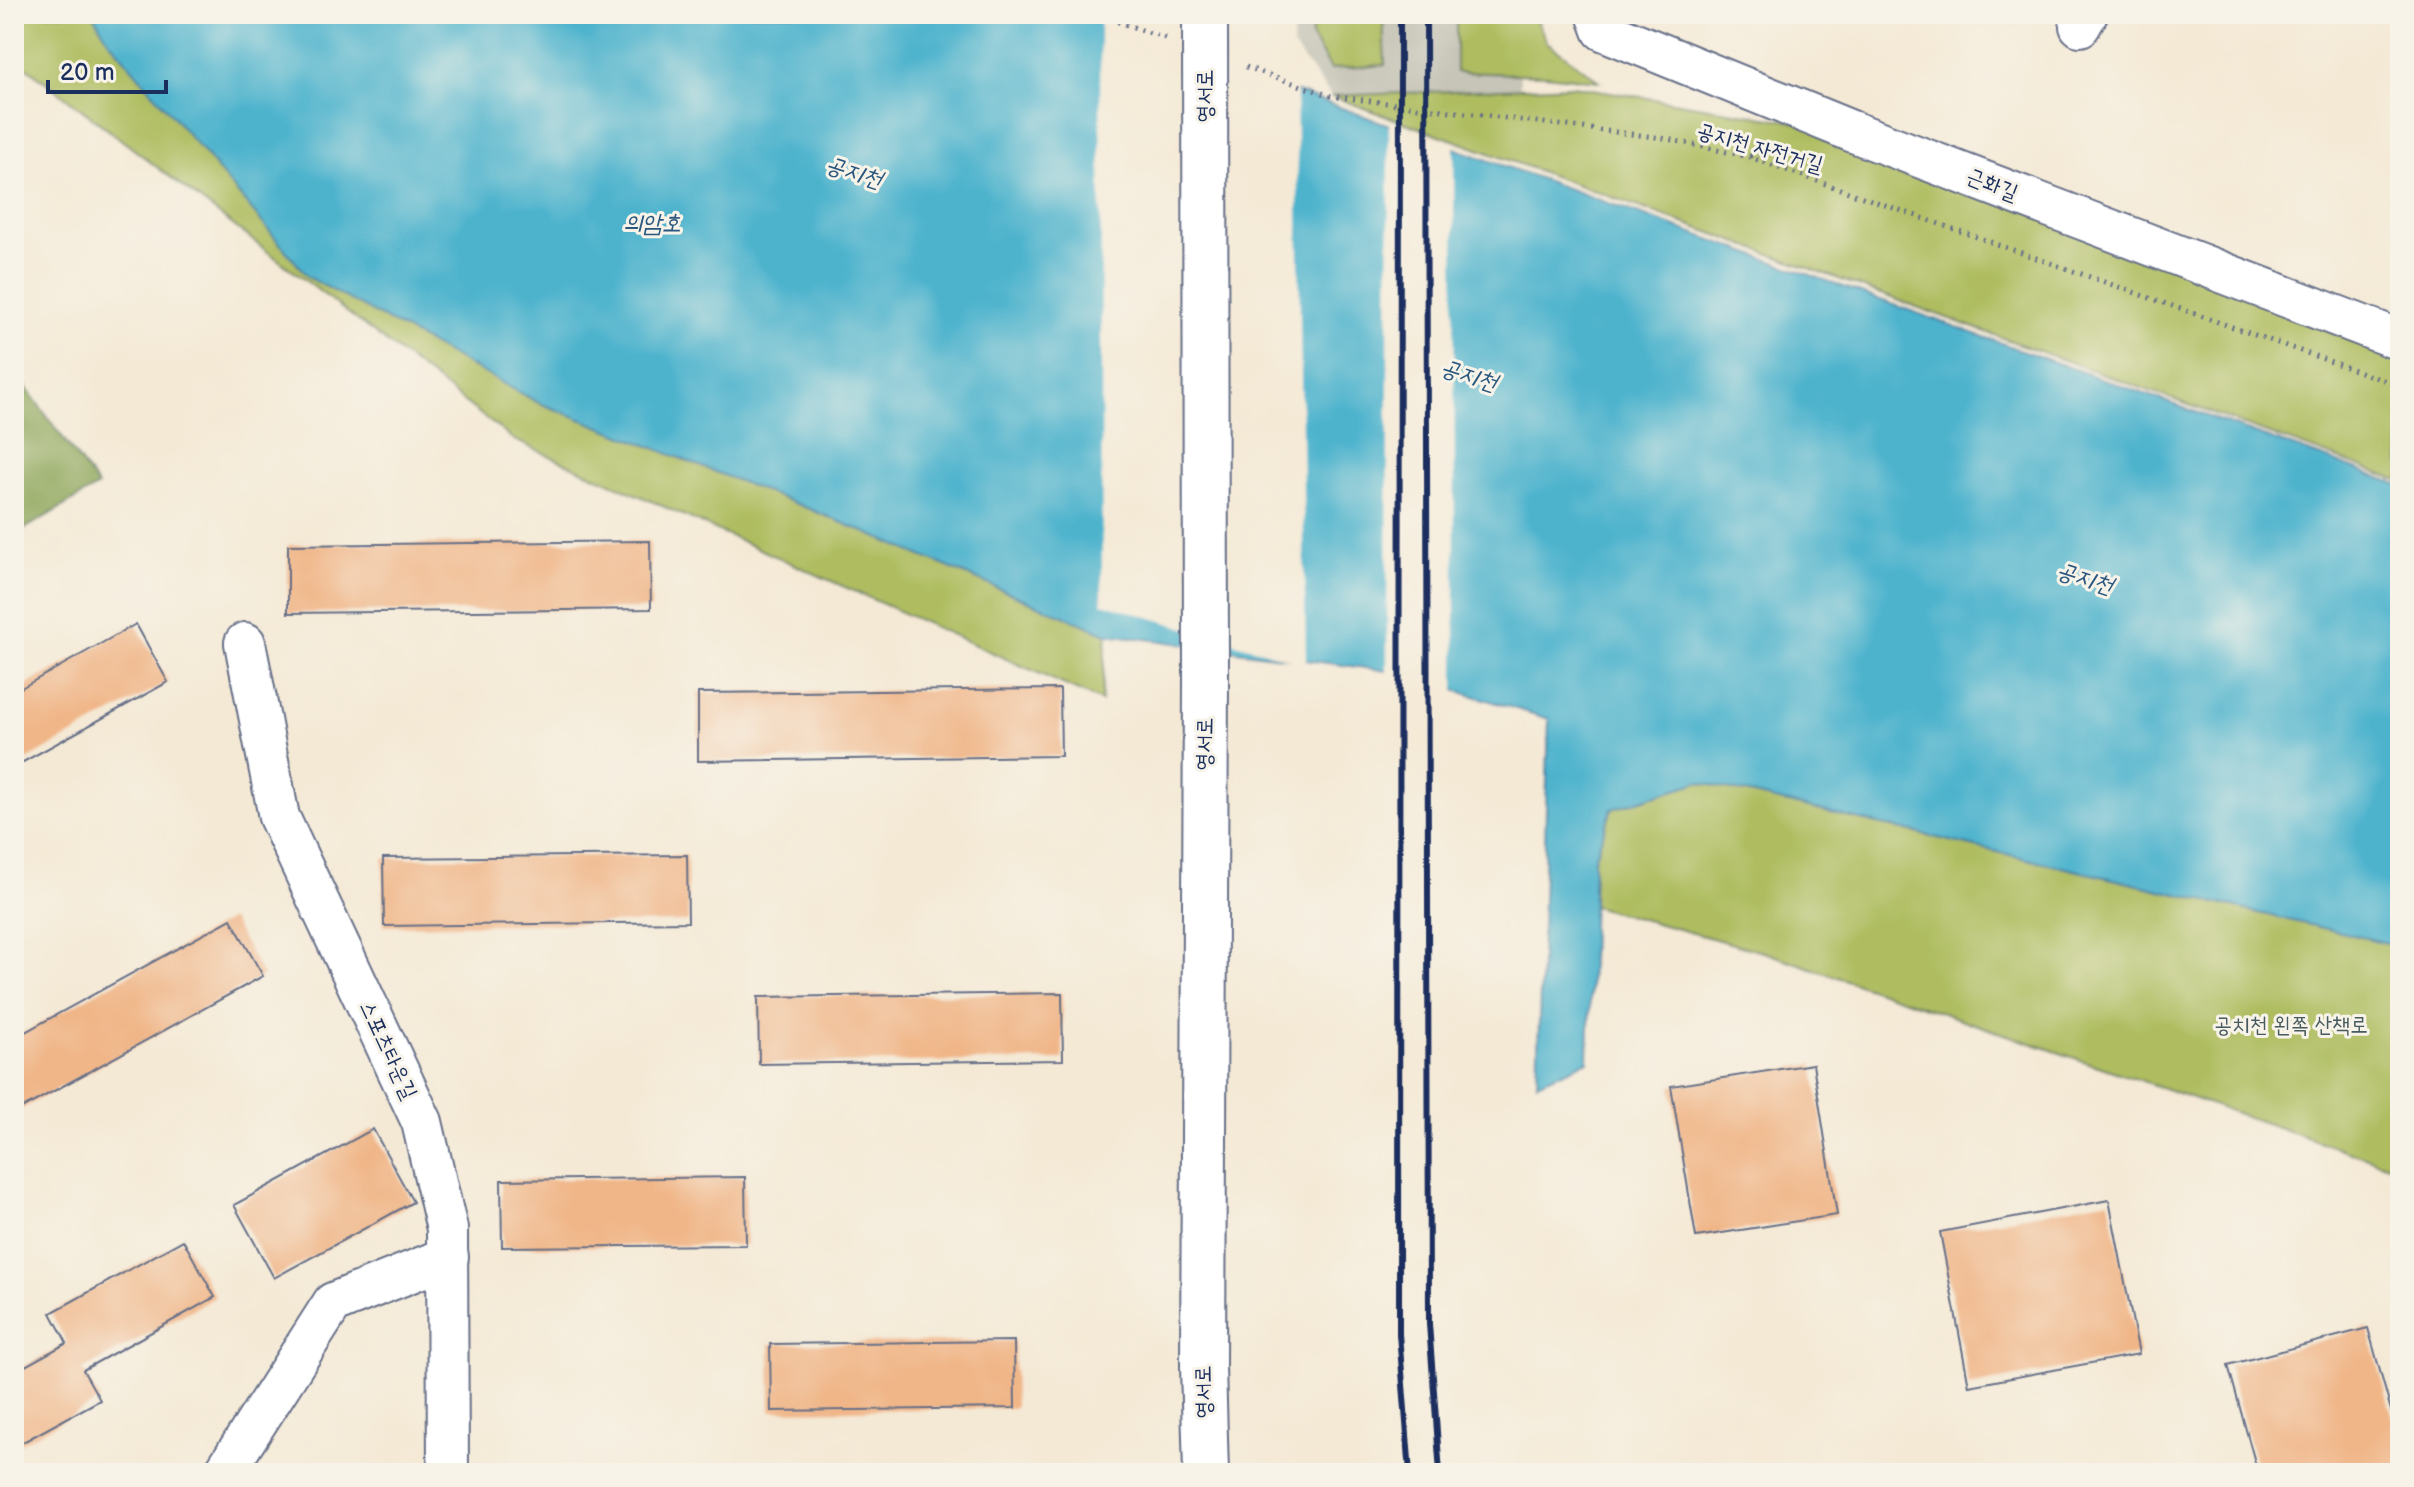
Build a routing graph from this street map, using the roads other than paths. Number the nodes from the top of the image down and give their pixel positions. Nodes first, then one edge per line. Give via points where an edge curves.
1 (1205, 14) edge
2 (1597, 14) edge
3 (2400, 340) edge
4 (245, 643) dead end
5 (448, 1257) junction
6 (224, 1473) edge
7 (448, 1473) edge
8 (1206, 1473) edge

1 - 8 street, 영서로, bridge
2 - 3 street, 근화길 via 1603,30 1778,102
4 - 5 street, 스포츠타운길 via 279,817 422,1122 447,1229
5 - 6 street via 333,1303
5 - 7 street, 스포츠타운길

